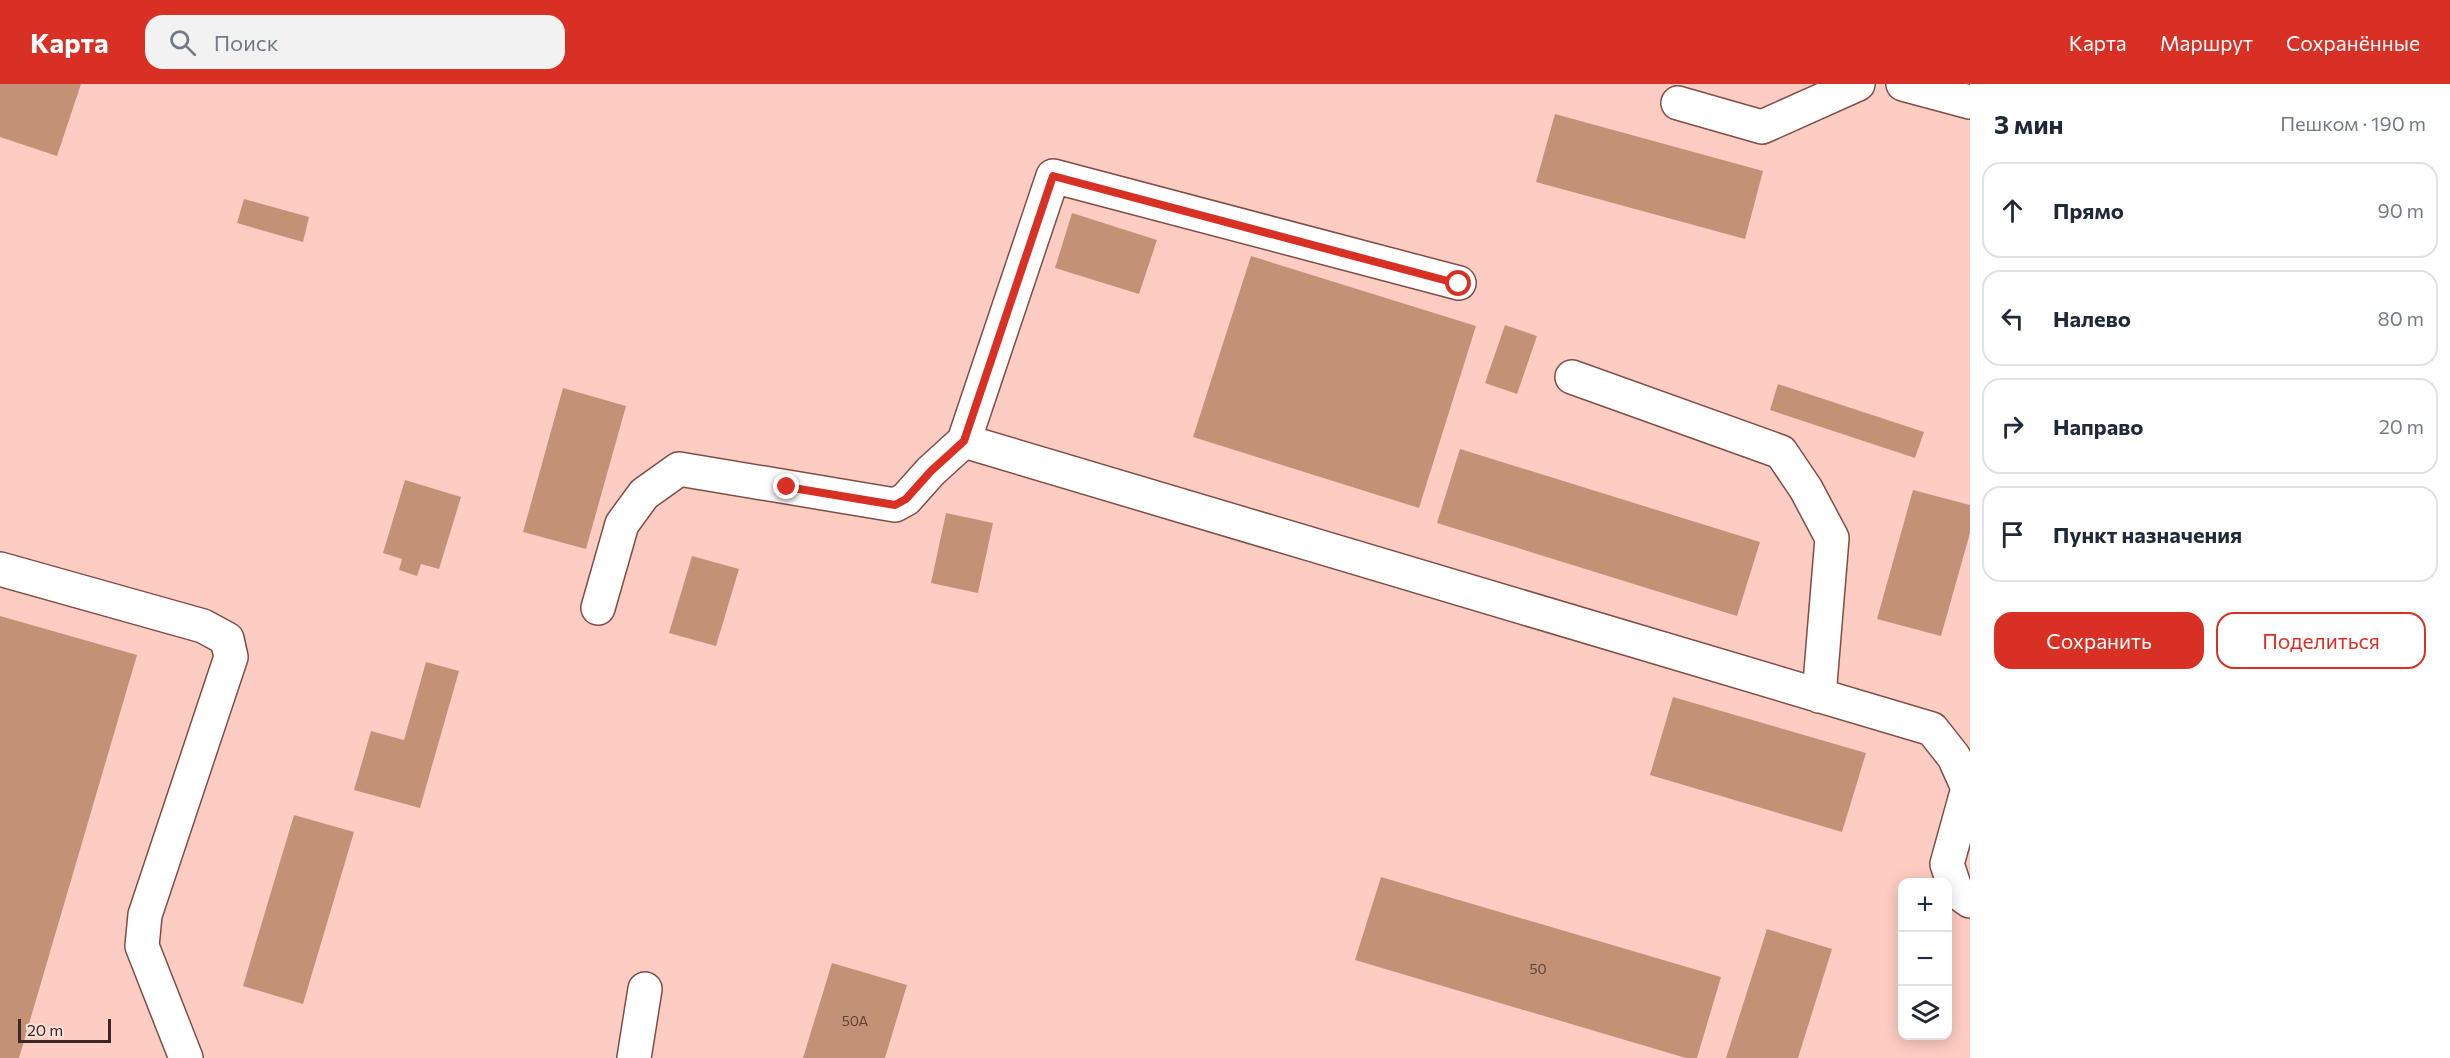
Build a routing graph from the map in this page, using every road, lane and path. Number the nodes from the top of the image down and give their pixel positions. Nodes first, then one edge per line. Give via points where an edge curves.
1 (1858, 84) edge
2 (1903, 84) edge
3 (1970, 102) edge
4 (1678, 104) dead end
5 (1459, 284) dead end
6 (1572, 377) dead end
7 (964, 441) junction
8 (0, 569) edge
9 (598, 608) dead end
10 (1820, 696) junction
11 (1970, 901) edge
12 (645, 989) dead end
13 (186, 1058) edge
14 (634, 1058) edge

1 - 4 lane via 1762,127
2 - 3 lane
5 - 7 lane via 1053,176
6 - 10 lane via 1781,452 1832,538
7 - 9 lane via 906,499 895,505 679,469 644,494 622,524
7 - 10 lane
8 - 13 lane via 203,626 227,639 231,657 145,915 142,946
10 - 11 lane via 1932,729 1954,757 1968,788 1947,864 1956,891
12 - 14 lane

